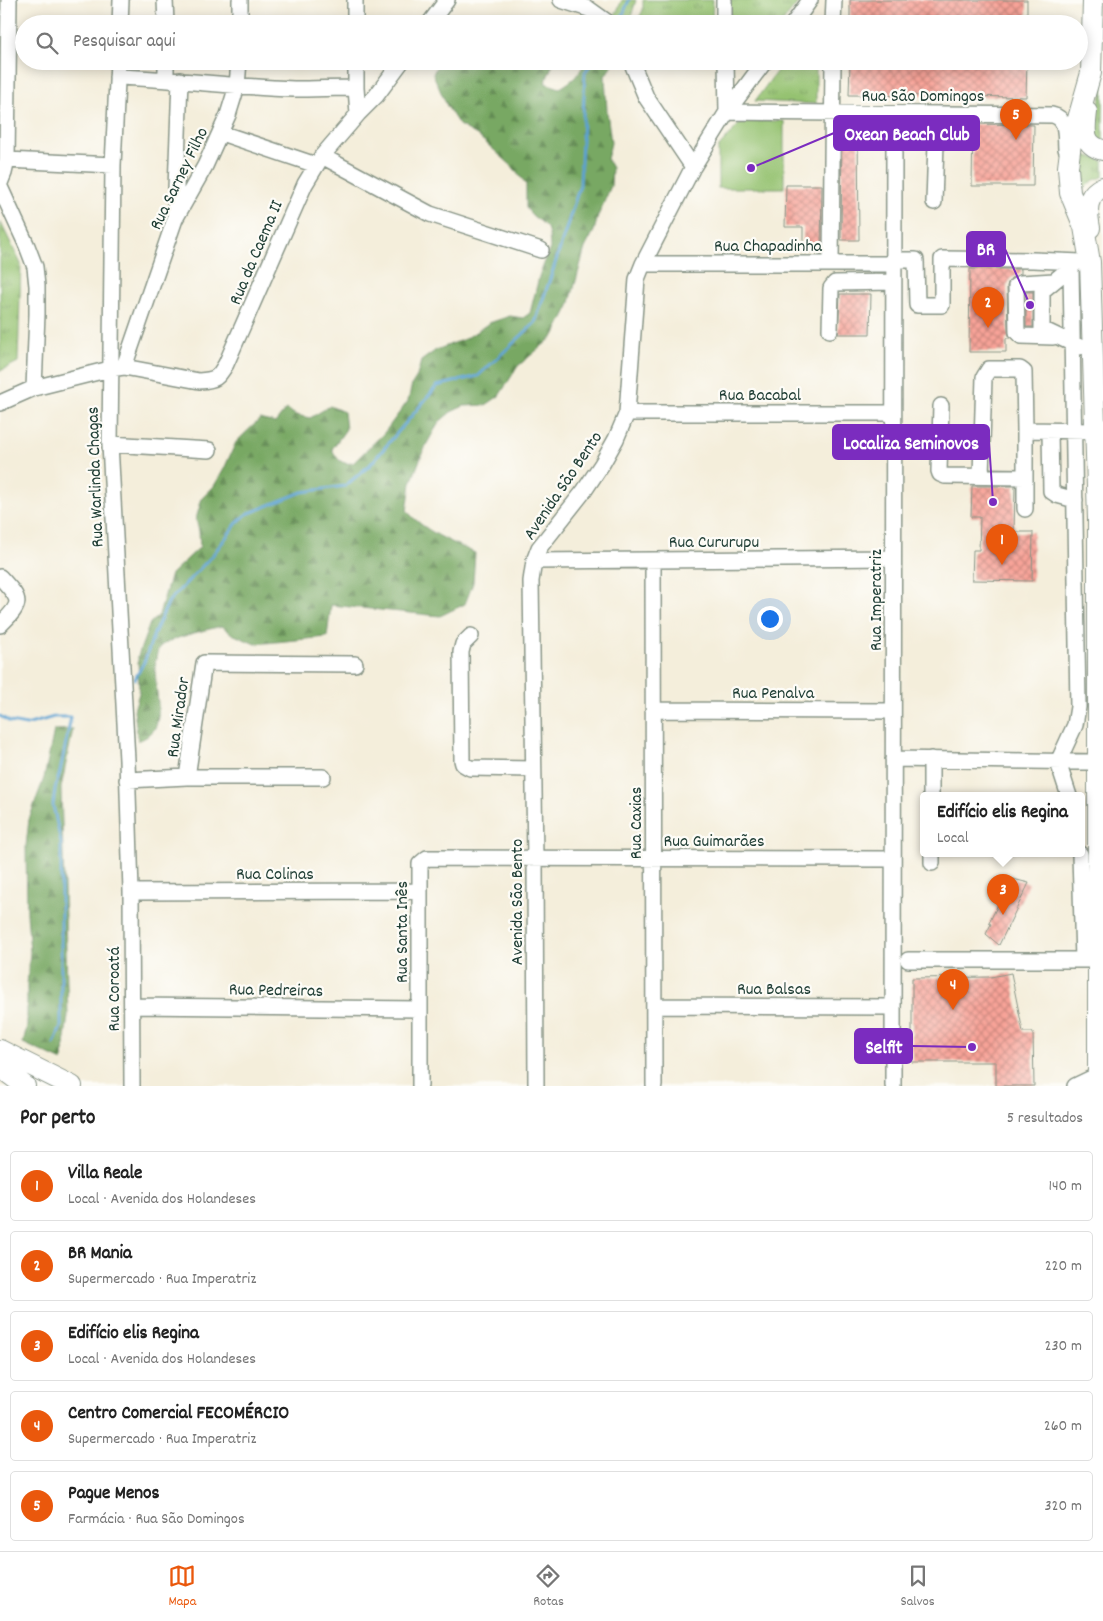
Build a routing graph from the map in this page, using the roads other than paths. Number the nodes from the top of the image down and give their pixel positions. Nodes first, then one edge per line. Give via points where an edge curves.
1 (9, 0) edge
2 (121, 0) edge
3 (165, 0) edge
4 (240, 0) edge
5 (355, 0) edge
6 (447, 0) edge
7 (561, 0) edge
8 (724, 0) edge
9 (810, 0) edge
10 (834, 0) edge
11 (1093, 0) edge
12 (120, 15) edge
13 (166, 15) edge
14 (240, 15) edge
15 (355, 15) edge
16 (436, 15) edge
17 (598, 15) edge
18 (724, 15) edge
19 (799, 15) edge
20 (833, 15) edge
21 (117, 70) edge
22 (169, 70) edge
23 (238, 70) edge
24 (356, 70) edge
25 (395, 70) edge
26 (635, 70) edge
27 (726, 70) edge
28 (758, 70) edge
29 (832, 70) edge
30 (1091, 73) junction
31 (117, 77) junction
32 (173, 80) junction
33 (237, 86) junction
34 (356, 88) junction
35 (727, 112) junction
36 (832, 113) junction
37 (358, 114) junction
38 (894, 114) junction
39 (937, 114) junction
40 (221, 134) junction
41 (1103, 150) edge
42 (7, 160) junction
43 (319, 161) junction
44 (113, 165) junction
45 (693, 167) junction
46 (1068, 175) junction
47 (0, 183) edge
48 (0, 187) edge
49 (1103, 187) edge
50 (934, 202) dead end
51 (175, 219) junction
52 (541, 250) dead end
53 (893, 262) junction
54 (643, 264) junction
55 (831, 264) junction
56 (1080, 264) junction
57 (1054, 281) junction
58 (893, 282) junction
59 (830, 330) dead end
60 (1058, 337) junction
61 (1073, 344) junction
62 (1093, 352) junction
63 (117, 368) junction
64 (34, 388) junction
65 (0, 403) edge
66 (941, 406) dead end
67 (627, 413) junction
68 (893, 413) junction
69 (1025, 430) junction
70 (1050, 431) junction
71 (1074, 431) junction
72 (1095, 431) junction
73 (110, 444) junction
74 (209, 450) dead end
75 (982, 476) junction
76 (1025, 477) junction
77 (1075, 500) junction
78 (1025, 509) dead end
79 (893, 558) junction
80 (653, 560) junction
81 (534, 561) junction
82 (0, 577) edge
83 (0, 625) edge
84 (471, 636) dead end
85 (354, 664) dead end
86 (653, 710) junction
87 (893, 711) junction
88 (893, 758) junction
89 (931, 759) junction
90 (1058, 762) junction
91 (1098, 762) junction
92 (533, 769) junction
93 (323, 776) dead end
94 (187, 777) junction
95 (127, 780) junction
96 (931, 792) edge
97 (1068, 792) edge
98 (1080, 857) edge
99 (535, 858) junction
100 (653, 859) junction
101 (893, 859) junction
102 (420, 891) junction
103 (131, 892) junction
104 (908, 960) dead end
105 (1090, 960) junction
106 (132, 1006) junction
107 (654, 1006) junction
108 (893, 1007) junction
109 (420, 1010) junction
110 (0, 1050) edge
111 (0, 1067) edge
112 (1098, 1080) edge
113 (25, 1086) edge
114 (72, 1086) edge
115 (132, 1086) edge
116 (420, 1086) edge
117 (536, 1086) edge
118 (654, 1086) edge
119 (893, 1086) edge
120 (1075, 1086) edge

1 - 42 street
2 - 12 street
3 - 13 street
4 - 14 street
5 - 15 street
6 - 16 street
7 - 17 street
8 - 18 street
9 - 19 street
10 - 20 street
11 - 30 main road
21 - 31 street, Rua Warlinda Chagas
22 - 32 street
23 - 33 street, Rua Sarney Filho
24 - 34 street
25 - 37 street, Rua da Caema II
26 - 45 street via 646,97
27 - 35 street
28 - 35 street, Avenida São Bento
29 - 36 street
30 - 41 main road via 1086,136 1092,145
30 - 46 main road via 1071,143
31 - 32 street
31 - 44 street, Rua Warlinda Chagas
32 - 33 street
32 - 51 street
33 - 34 street
33 - 40 street, Rua Sarney Filho
34 - 37 street
35 - 36 street, Rua São Domingos
35 - 45 street, Avenida São Bento
36 - 38 street, Rua São Domingos
36 - 55 street
37 - 43 street, Rua da Caema II
38 - 39 street, Rua São Domingos
38 - 53 street, Rua Imperatriz
39 - 46 street, Rua São Domingos via 1059,117 1064,128
39 - 50 street
40 - 43 street
40 - 51 street, Rua Sarney Filho
42 - 44 street
42 - 47 street
43 - 52 street via 430,214
43 - 63 street, Rua da Caema II via 305,184 220,374 212,380 199,381
44 - 63 street, Rua Warlinda Chagas
45 - 54 street, Avenida São Bento
46 - 56 main road via 1070,193 1086,234
48 - 64 street via 35,267
49 - 56 main road via 1094,193 1088,206 1090,234
51 - 63 street, Rua Sarney Filho
53 - 55 street, Rua Chapadinha
53 - 56 street, Rua Chapadinha via 916,260 916,305 942,305 942,259
53 - 58 street, Rua Imperatriz
54 - 55 street, Rua Chapadinha
54 - 67 street, Avenida São Bento via 637,279
56 - 57 street
56 - 61 street
56 - 62 main road
57 - 60 street via 1042,291 1042,329
57 - 60 street via 1016,286 1017,332 1021,336
58 - 59 street via 835,283 831,288
58 - 68 street, Rua Imperatriz
60 - 61 street
61 - 62 street
61 - 71 street
62 - 72 main road
63 - 64 street
63 - 73 street, Rua Warlinda Chagas
64 - 65 street
66 - 75 street via 940,474
67 - 68 street, Rua Bacabal
67 - 81 street, Avenida São Bento via 602,464 540,548
68 - 79 street, Rua Imperatriz
69 - 70 street
69 - 75 street via 1024,372 1020,369 989,369 984,377
69 - 76 street
70 - 71 street
70 - 77 street via 1050,491
71 - 72 street
71 - 77 street
72 - 91 main road
73 - 74 street
73 - 95 street, Rua Warlinda Chagas
75 - 76 street
76 - 78 street
77 - 90 street via 1078,706 1075,725
79 - 80 street, Rua Cururupu
79 - 87 street, Rua Imperatriz
80 - 81 street, Rua Cururupu
80 - 86 street, Rua Caxias
81 - 92 street, Avenida São Bento via 531,581
82 - 83 street via 18,601 16,609
84 - 92 street via 463,644 461,652 463,764 470,768
85 - 94 street, Rua Mirador via 204,663
86 - 87 street, Rua Penalva
86 - 100 street, Rua Caxias
87 - 88 street, Rua Imperatriz
88 - 89 street
88 - 101 street, Rua Imperatriz
89 - 90 street
89 - 96 street
90 - 91 street
90 - 97 street
91 - 105 main road
92 - 99 street, Avenida São Bento
93 - 94 street
94 - 95 street, Rua Mirador
95 - 103 street, Rua Warlinda Chagas
98 - 105 street
99 - 100 street, Rua Guimarães
99 - 102 street, Rua Santa Inês via 427,858 420,864
99 - 117 street, Avenida São Bento
100 - 101 street, Rua Guimarães
100 - 107 street, Rua Caxias
101 - 108 street, Rua Imperatriz
102 - 103 street, Rua Colinas
102 - 109 street, Rua Santa Inês
103 - 106 street, Rua Coroatá
104 - 105 street
105 - 112 main road
106 - 109 street, Rua Pedreiras
106 - 115 street, Rua Coroatá
107 - 108 street, Rua Balsas
107 - 118 street, Rua Caxias
108 - 119 street, Rua Imperatriz
109 - 116 street, Rua Santa Inês
110 - 114 main road
111 - 113 main road
112 - 120 street

